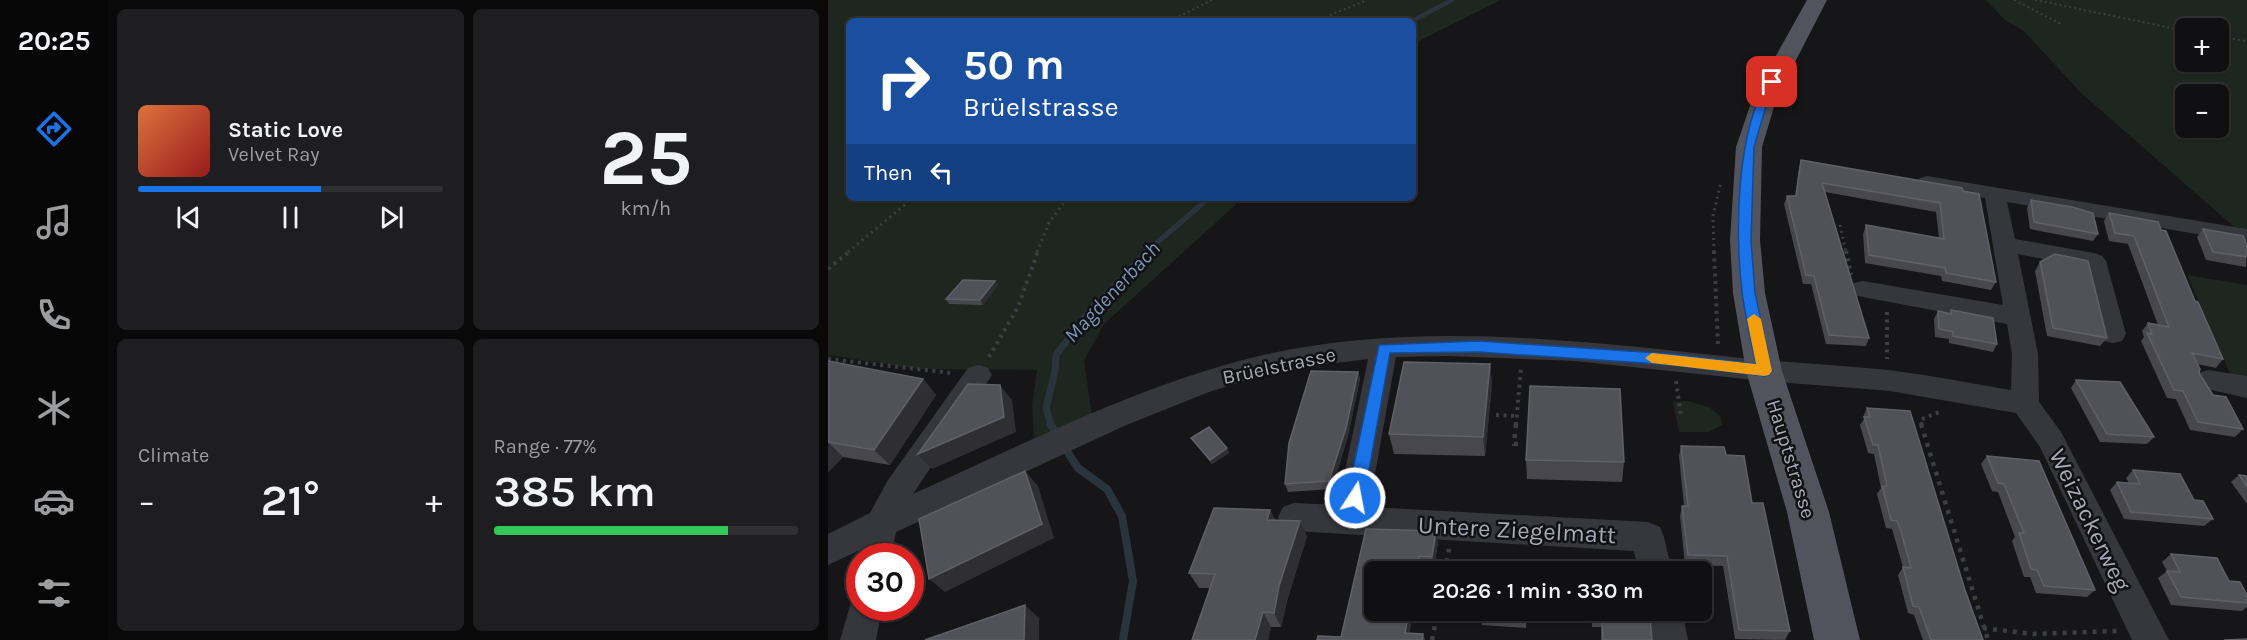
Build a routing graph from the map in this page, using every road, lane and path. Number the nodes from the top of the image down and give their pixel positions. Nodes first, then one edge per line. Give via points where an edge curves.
1 (1212, 0) edge
2 (1367, 0) edge
3 (1817, 0) edge
4 (2014, 0) edge
5 (2035, 0) edge
6 (1176, 18) edge
7 (1323, 18) edge
8 (2061, 24) dead end
9 (2175, 29) edge
10 (2229, 39) edge
11 (2247, 41) edge
12 (1912, 179) edge
13 (1995, 193) junction
14 (909, 201) edge
15 (1064, 201) edge
16 (1840, 225) dead end
17 (2244, 235) edge
18 (2004, 244) junction
19 (828, 269) edge
20 (1875, 291) junction
21 (2019, 317) junction
22 (2114, 334) dead end
23 (1384, 348) junction
24 (1886, 349) dead end
25 (1523, 350) junction
26 (828, 359) edge
27 (1673, 360) junction
28 (1764, 371) junction
29 (978, 375) junction
30 (2208, 380) dead end
31 (2247, 387) edge
32 (2025, 404) junction
33 (1943, 411) dead end
34 (1496, 415) dead end
35 (1516, 416) junction
36 (1681, 416) dead end
37 (1522, 444) dead end
38 (1294, 517) dead end
39 (1351, 520) junction
40 (882, 523) junction
41 (878, 543) edge
42 (828, 550) edge
43 (1653, 561) edge
44 (862, 621) edge
45 (1436, 621) edge
46 (1666, 621) edge
47 (1983, 628) junction
48 (2148, 635) edge
49 (858, 640) edge
50 (1432, 640) edge
51 (1670, 640) edge
52 (1837, 640) edge
53 (1988, 640) edge

1 - 6 path
2 - 7 path
3 - 28 main road, Hauptstrasse via 1765,96 1749,147 1745,240 1749,293
4 - 8 path
5 - 9 path
10 - 11 path
12 - 13 street
13 - 17 street
13 - 18 street
14 - 19 path
15 - 29 path via 1040,237 1021,299
16 - 20 path via 1851,275
18 - 21 street
18 - 22 street via 2094,261
20 - 21 street
20 - 24 path
21 - 32 street via 2027,373
23 - 25 street, Brüelstrasse via 1478,346
23 - 39 street
23 - 40 street, Brüelstrasse via 1324,354 1207,381 1094,427
25 - 27 street, Brüelstrasse
25 - 35 path
26 - 29 path
27 - 28 street, Brüelstrasse
27 - 36 path
28 - 32 street via 1888,381
28 - 52 main road, Hauptstrasse via 1808,512
29 - 40 street via 899,489
30 - 31 street
32 - 48 street, Weizackerweg via 2051,440
33 - 47 path via 1920,420
34 - 35 path
35 - 37 path via 1514,444
38 - 39 street, Untere Ziegelmatt
39 - 43 street, Untere Ziegelmatt via 1648,537
40 - 41 street
40 - 42 street, Brüelstrasse
44 - 49 street
45 - 50 path
46 - 51 street
47 - 48 path via 2033,634
47 - 53 path

